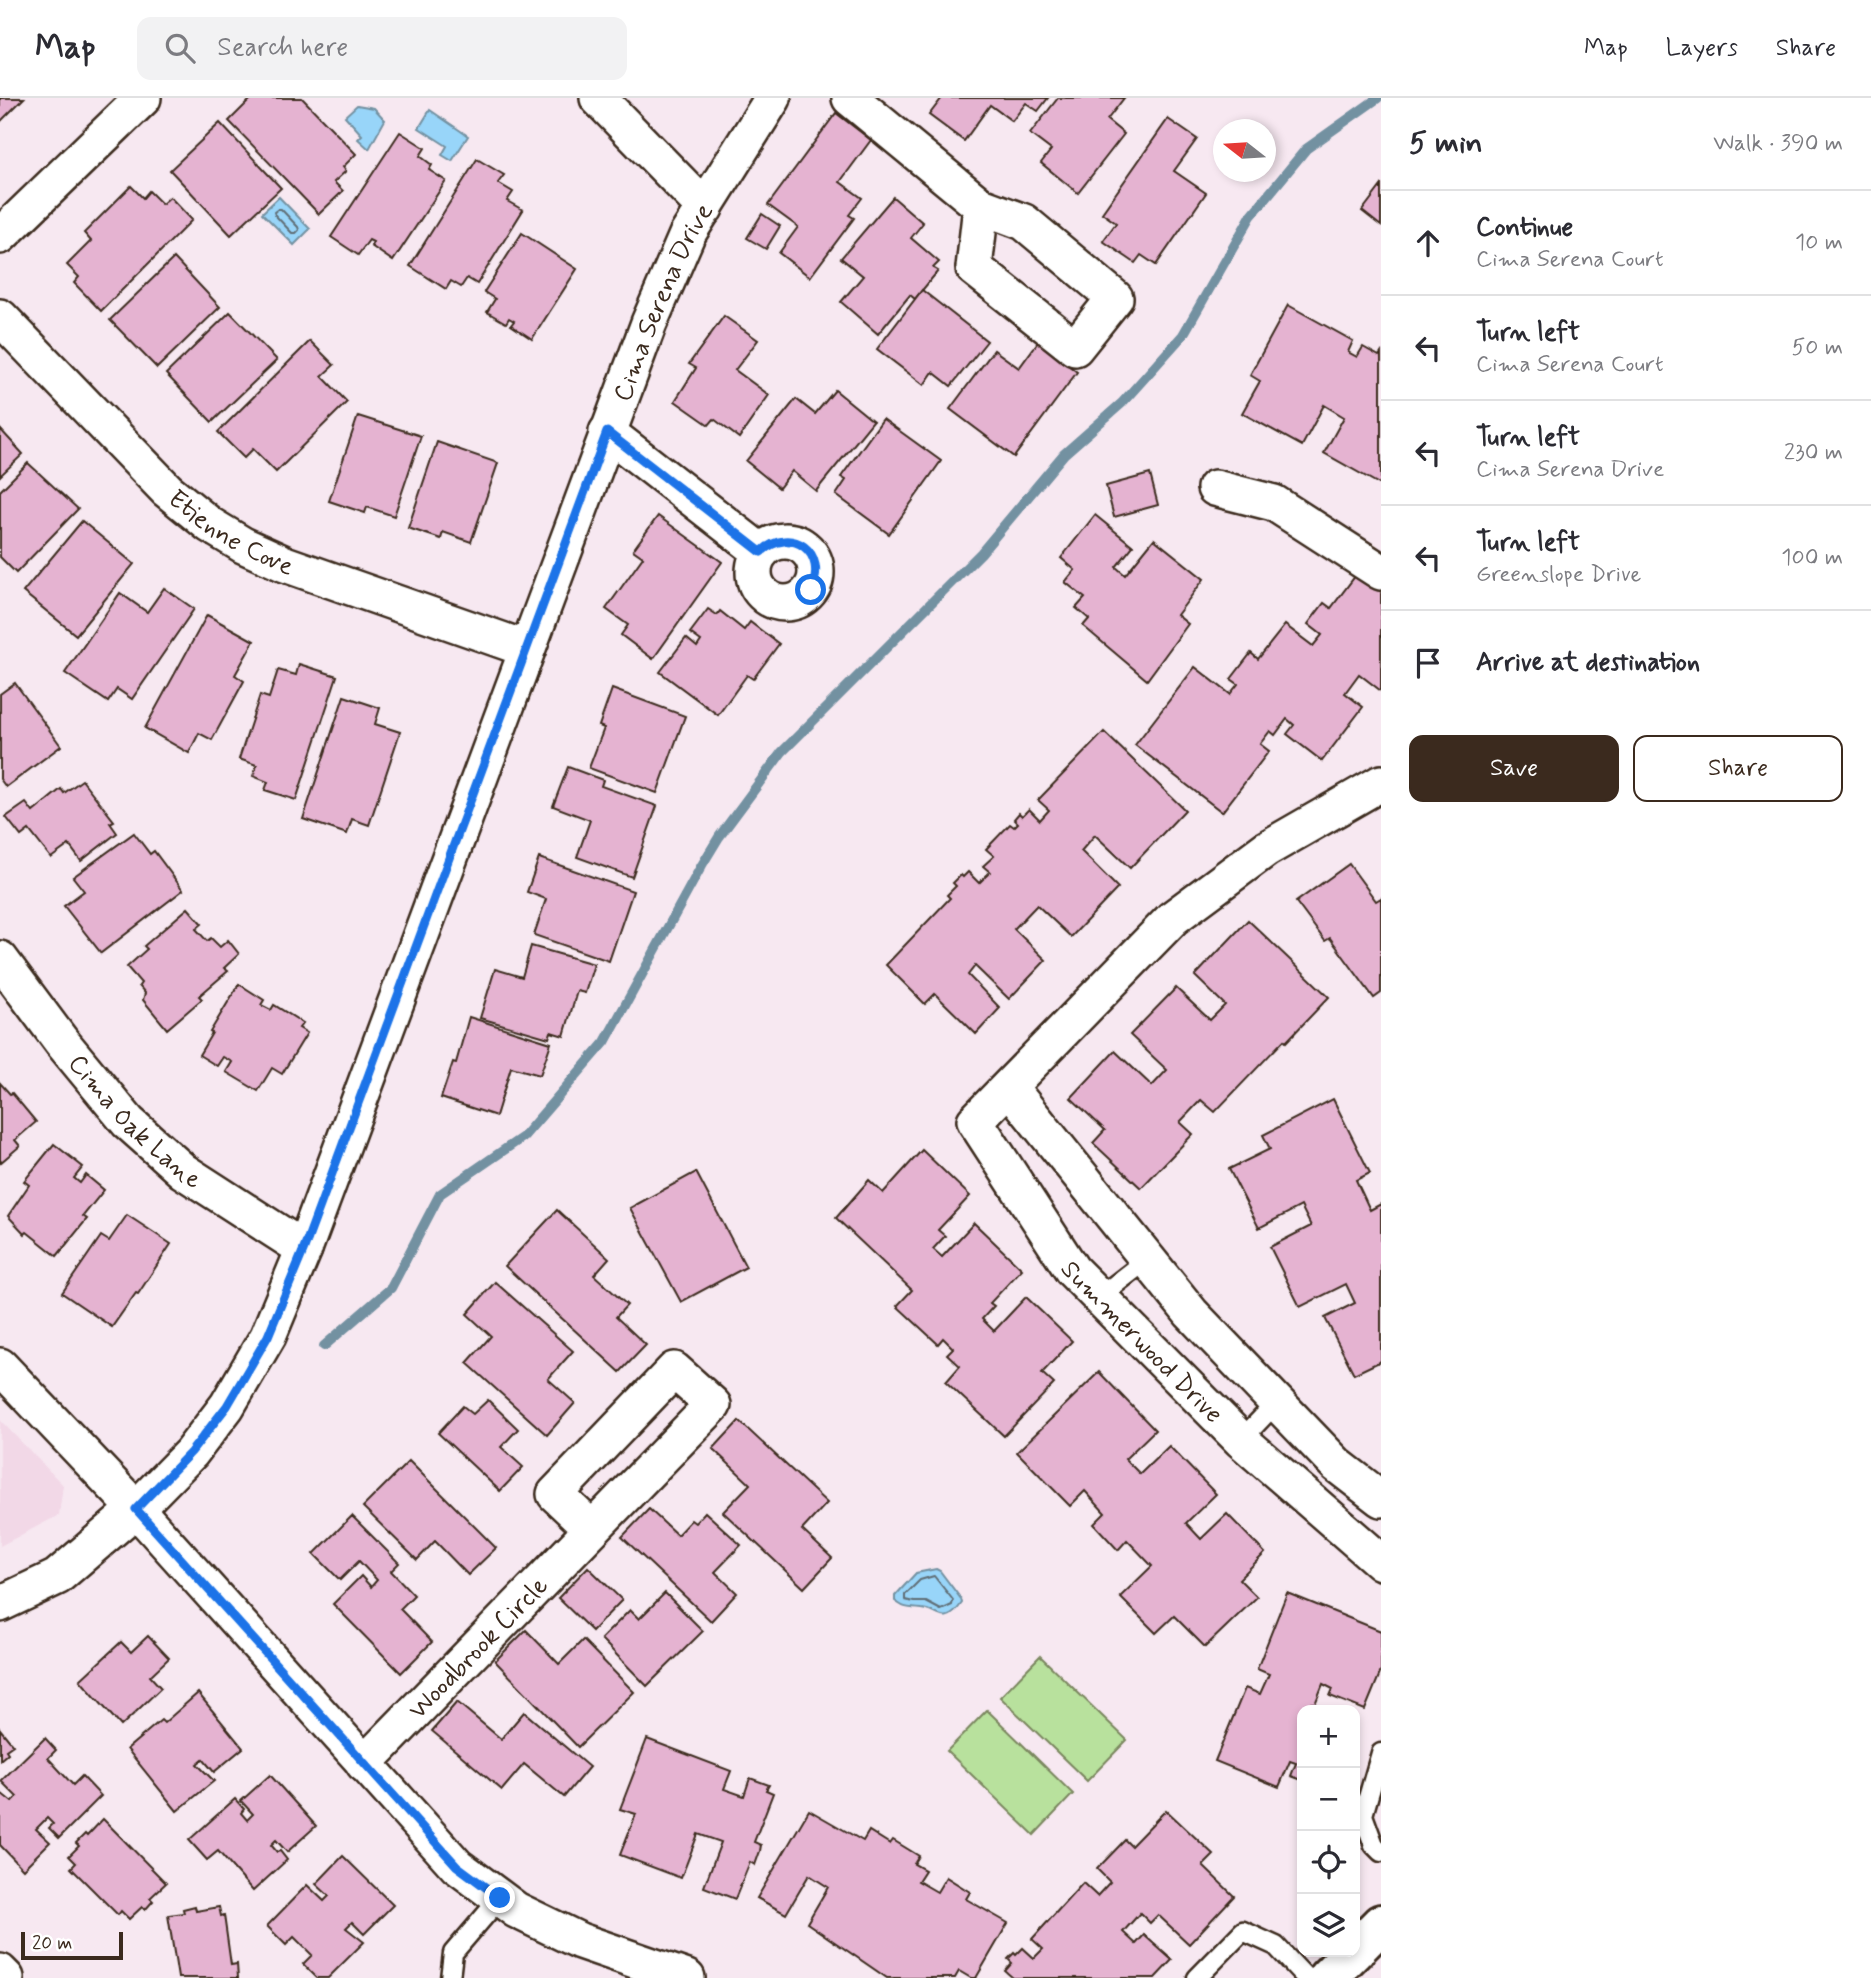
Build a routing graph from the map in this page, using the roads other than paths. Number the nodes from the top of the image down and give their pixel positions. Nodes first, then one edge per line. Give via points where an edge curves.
1 (142, 98) edge
2 (598, 98) edge
3 (774, 98) edge
4 (850, 98) edge
5 (981, 206) dead end
6 (705, 208) junction
7 (0, 236) edge
8 (0, 317) edge
9 (607, 432) junction
10 (1215, 488) dead end
11 (761, 552) dead end
12 (1381, 572) edge
13 (527, 649) junction
14 (1381, 783) edge
15 (0, 959) edge
16 (1009, 1087) junction
17 (304, 1249) junction
18 (1147, 1259) junction
19 (1099, 1297) junction
20 (0, 1366) edge
21 (1276, 1402) junction
22 (1241, 1440) junction
23 (1381, 1499) edge
24 (136, 1509) junction
25 (592, 1530) junction
26 (1381, 1562) edge
27 (0, 1604) edge
28 (1381, 1753) edge
29 (364, 1765) junction
30 (1381, 1852) edge
31 (500, 1898) junction
32 (1381, 1924) edge
33 (1360, 1945) edge
34 (1348, 1957) edge
35 (0, 1972) edge
36 (6, 1978) edge
37 (450, 1978) edge
38 (687, 1978) edge
39 (1197, 1978) edge
40 (1306, 1978) edge
41 (1327, 1978) edge

1 - 7 street
2 - 6 street
3 - 6 street, Cima Serena Drive
4 - 5 street
6 - 9 street, Cima Serena Drive via 687,235
8 - 13 street, Etienne Cove via 167,490 210,525 285,564
9 - 11 street
9 - 13 street, Cima Serena Drive
10 - 12 street via 1274,503
13 - 17 street, Cima Serena Drive
14 - 16 street, Summerwood Drive via 1266,849 1173,918
15 - 17 street, Cima Oak Lane via 128,1122 183,1171
16 - 18 street, Summerwood Drive
16 - 19 street, Summerwood Drive via 975,1121 1072,1270
17 - 24 street, Cima Serena Drive via 268,1336 227,1406
18 - 19 lane
18 - 21 street, Summerwood Drive
19 - 22 street, Summerwood Drive
20 - 24 street
21 - 22 lane
21 - 23 street, Summerwood Drive via 1337,1465
22 - 26 street, Summerwood Drive
24 - 27 street, Cima Serena Drive via 57,1577
24 - 29 street
25 - 25 street, Woodbrook Circle via 555,1494 674,1370 713,1405
25 - 29 street, Woodbrook Circle
28 - 30 lane via 1363,1815
29 - 31 street via 457,1866
31 - 37 lane via 453,1954
31 - 38 street via 580,1941
32 - 33 street
34 - 41 street
35 - 36 street
39 - 40 lane via 1243,1931 1276,1946

